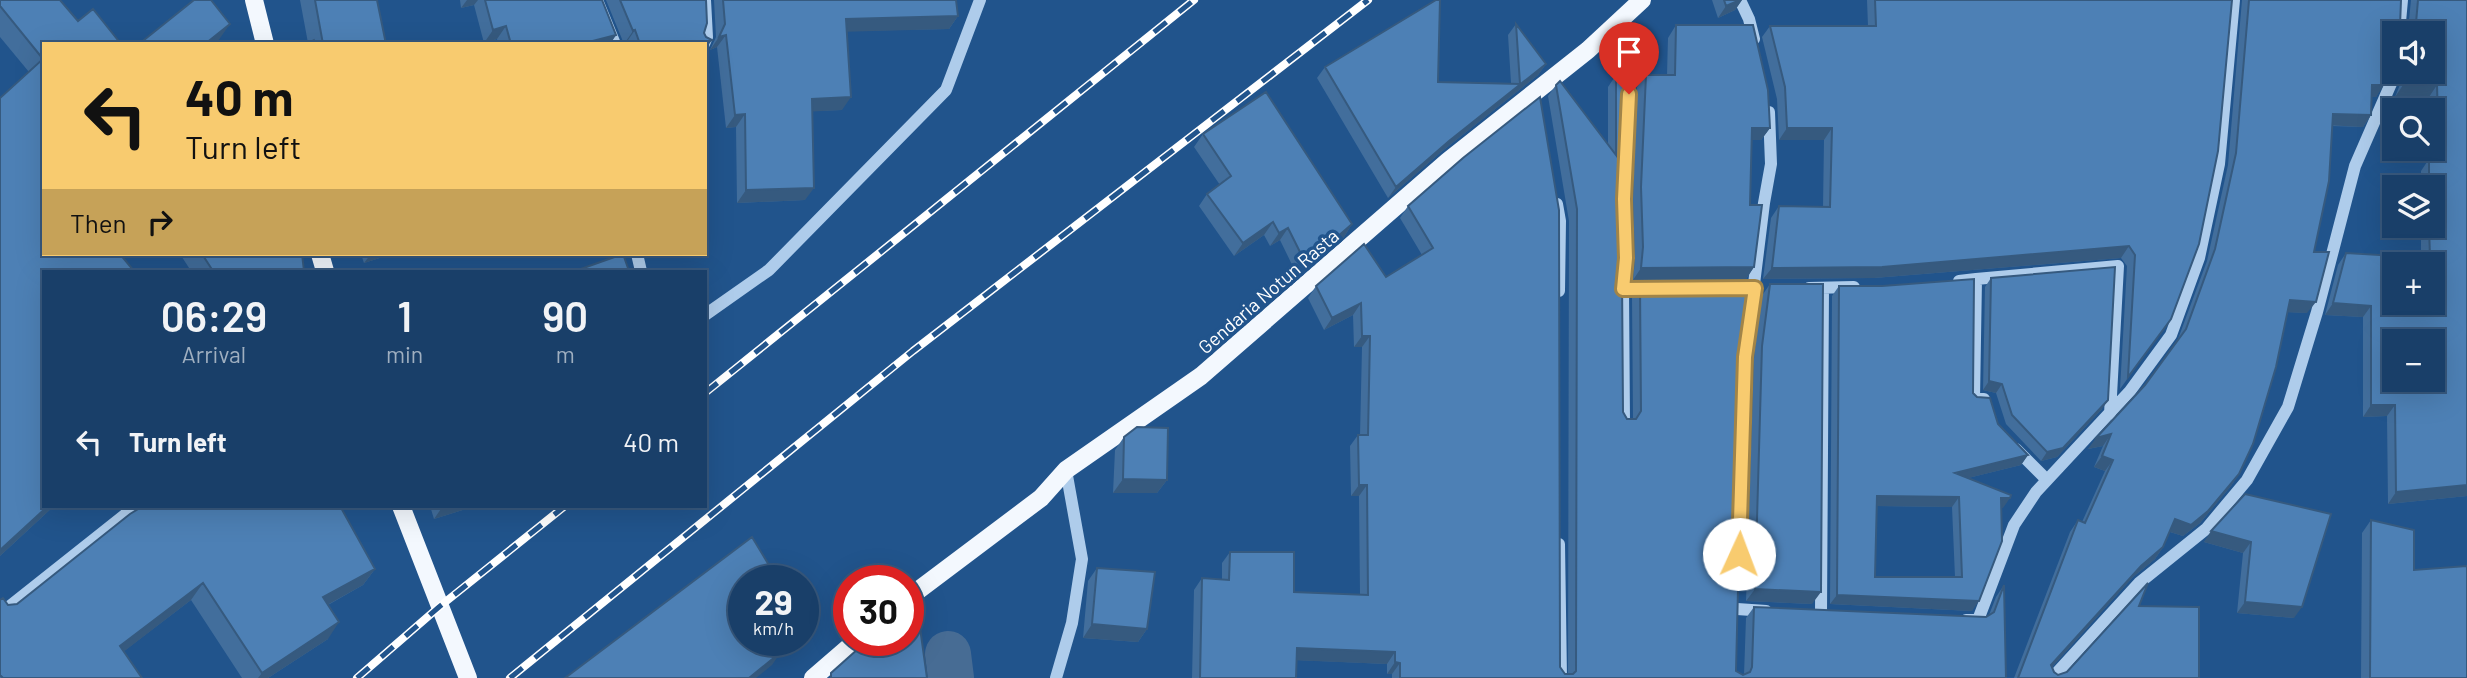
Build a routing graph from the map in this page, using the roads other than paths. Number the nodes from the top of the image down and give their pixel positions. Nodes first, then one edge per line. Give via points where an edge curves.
1 (254, 0) edge
2 (597, 0) edge
3 (705, 0) edge
4 (980, 0) edge
5 (1642, 0) edge
6 (1740, 0) edge
7 (2234, 0) edge
8 (2402, 0) edge
9 (1620, 19) junction
10 (2400, 21) edge
11 (264, 42) edge
12 (614, 42) edge
13 (705, 42) edge
14 (1756, 49) edge
15 (2391, 84) edge
16 (1768, 102) edge
17 (1555, 195) edge
18 (1976, 279) junction
19 (1951, 281) edge
20 (1862, 287) edge
21 (1748, 288) junction
22 (1768, 288) edge
23 (1796, 288) edge
24 (1823, 288) junction
25 (1623, 289) junction
26 (1662, 289) edge
27 (1559, 303) edge
28 (707, 313) edge
29 (1993, 409) edge
30 (2110, 414) junction
31 (1624, 423) edge
32 (2004, 435) edge
33 (1066, 470) junction
34 (2047, 480) junction
35 (133, 508) edge
36 (402, 508) edge
37 (1559, 533) edge
38 (1738, 581) edge
39 (924, 586) edge
40 (1737, 595) edge
41 (1785, 612) edge
42 (1821, 613) edge
43 (0, 614) edge
44 (1955, 619) edge
45 (838, 656) edge
46 (468, 678) edge
47 (813, 678) edge
48 (1055, 678) edge
49 (1561, 678) edge
50 (2052, 678) edge

1 - 11 main road
2 - 12 street
3 - 13 street
4 - 28 street via 946,90 769,270
5 - 9 main road, Gendaria Notun Rasta
6 - 14 street
7 - 30 street via 2219,164 2199,258 2171,335
8 - 10 street
9 - 25 street via 1629,94
9 - 33 main road, Gendaria Notun Rasta via 1539,97 1448,161 1201,376
15 - 50 street via 2355,166 2288,407 2247,480 2206,529 2139,583
16 - 21 street via 1771,164
17 - 27 street via 1560,221
18 - 19 street
18 - 29 street via 1974,399 1990,399
18 - 30 street via 2118,266
20 - 24 street
21 - 22 street
21 - 38 street
23 - 24 street
24 - 42 street
25 - 26 street
25 - 31 street
30 - 34 street
32 - 34 street
33 - 39 main road, Gendaria Notun Rasta via 1041,498
33 - 48 street via 1082,559 1072,623
34 - 44 street via 2014,525 1978,620
35 - 43 street
36 - 46 main road
37 - 49 street
40 - 41 street via 1736,615
45 - 47 main road

